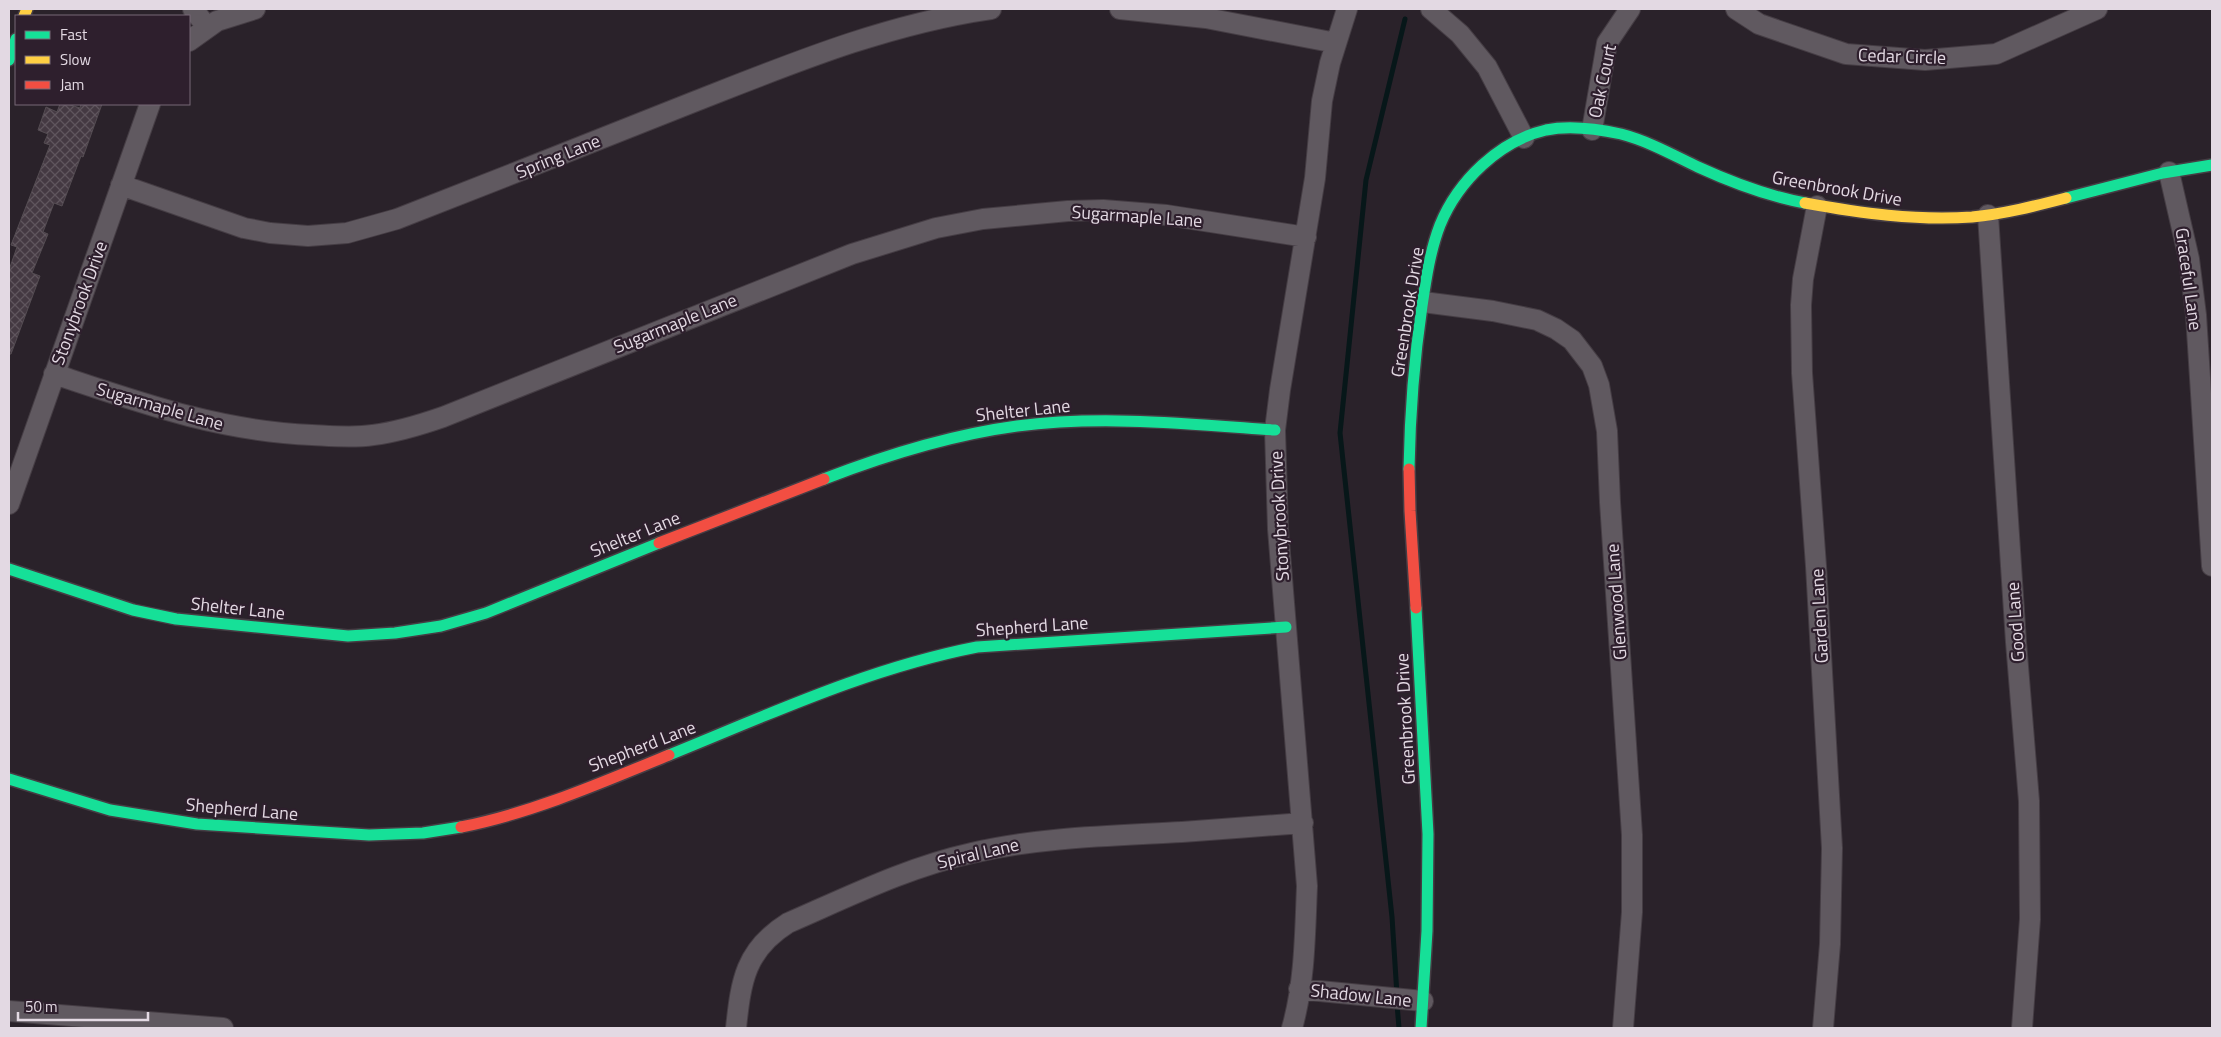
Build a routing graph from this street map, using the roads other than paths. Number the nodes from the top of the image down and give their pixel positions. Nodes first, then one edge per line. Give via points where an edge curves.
1 (193, 9) edge
2 (255, 9) edge
3 (991, 9) edge
4 (1120, 9) edge
5 (1347, 9) edge
6 (1431, 9) edge
7 (1630, 9) edge
8 (1736, 9) edge
9 (2097, 9) edge
10 (207, 27) junction
11 (190, 40) edge
12 (15, 42) edge
13 (1336, 43) junction
14 (9, 60) edge
15 (150, 105) edge
16 (1592, 130) junction
17 (1524, 138) junction
18 (2212, 165) edge
19 (2169, 172) junction
20 (121, 185) junction
21 (1818, 206) junction
22 (1988, 215) junction
23 (1306, 237) junction
24 (1422, 302) junction
25 (54, 374) junction
26 (1275, 430) junction
27 (9, 504) edge
28 (2212, 566) edge
29 (9, 569) edge
30 (1286, 627) junction
31 (9, 779) edge
32 (1303, 823) junction
33 (1300, 989) junction
34 (1423, 1001) junction
35 (9, 1011) edge
36 (223, 1028) edge
37 (736, 1028) edge
38 (1292, 1028) edge
39 (1421, 1028) edge
40 (1623, 1028) edge
41 (1823, 1028) edge
42 (2022, 1028) edge

1 - 10 street
2 - 10 street via 234,14
3 - 20 street, Spring Lane via 910,24 820,52 397,220 347,233 308,236 244,228
4 - 13 street via 1206,18
5 - 13 street, Stonybrook Drive
6 - 17 street via 1460,34 1487,67
7 - 16 street, Oak Court via 1607,43
8 - 9 street, Cedar Circle via 1759,24 1846,54 1925,60 1996,54
10 - 11 street
12 - 14 street
13 - 23 street, Stonybrook Drive via 1322,100
15 - 20 street, Stonybrook Drive
16 - 17 street, Greenbrook Drive via 1560,128
16 - 21 street, Greenbrook Drive via 1642,140 1755,190
17 - 24 street, Greenbrook Drive via 1493,157 1457,195 1439,229
18 - 19 street, Greenbrook Drive
19 - 22 street, Greenbrook Drive via 2054,202
19 - 28 street, Graceful Lane via 2189,259 2196,315
20 - 25 street, Stonybrook Drive
21 - 22 street, Greenbrook Drive via 1912,218
21 - 41 street, Garden Lane via 1801,305 1802,373 1832,848 1830,944
22 - 42 street, Good Lane via 2029,802 2030,919
23 - 25 street, Sugarmaple Lane via 1166,214 1103,210 993,218 936,228 852,254 443,417 408,429 371,436 288,434 215,424 161,410
23 - 26 street, Stonybrook Drive
24 - 34 street, Greenbrook Drive via 1410,437 1409,492 1429,863
24 - 40 street, Glenwood Lane via 1538,320 1572,340 1592,366 1599,385 1607,431 1632,835 1632,912
25 - 27 street, Stonybrook Drive
26 - 29 street, Shelter Lane via 1149,422 1064,422 1018,426 928,443 782,495 486,612 441,626 395,634 301,633 176,619 133,610
26 - 30 street, Stonybrook Drive via 1278,529
30 - 31 street, Shepherd Lane via 976,647 941,653 833,689 609,779 506,816 434,832 360,836 205,825 105,809
30 - 32 street, Stonybrook Drive
32 - 33 street, Stonybrook Drive via 1307,886
32 - 37 street, Spiral Lane via 1064,837 971,853 916,869 775,931 763,942 746,968
33 - 34 street, Shadow Lane
33 - 38 street, Stonybrook Drive
34 - 39 street, Greenbrook Drive
35 - 36 street

